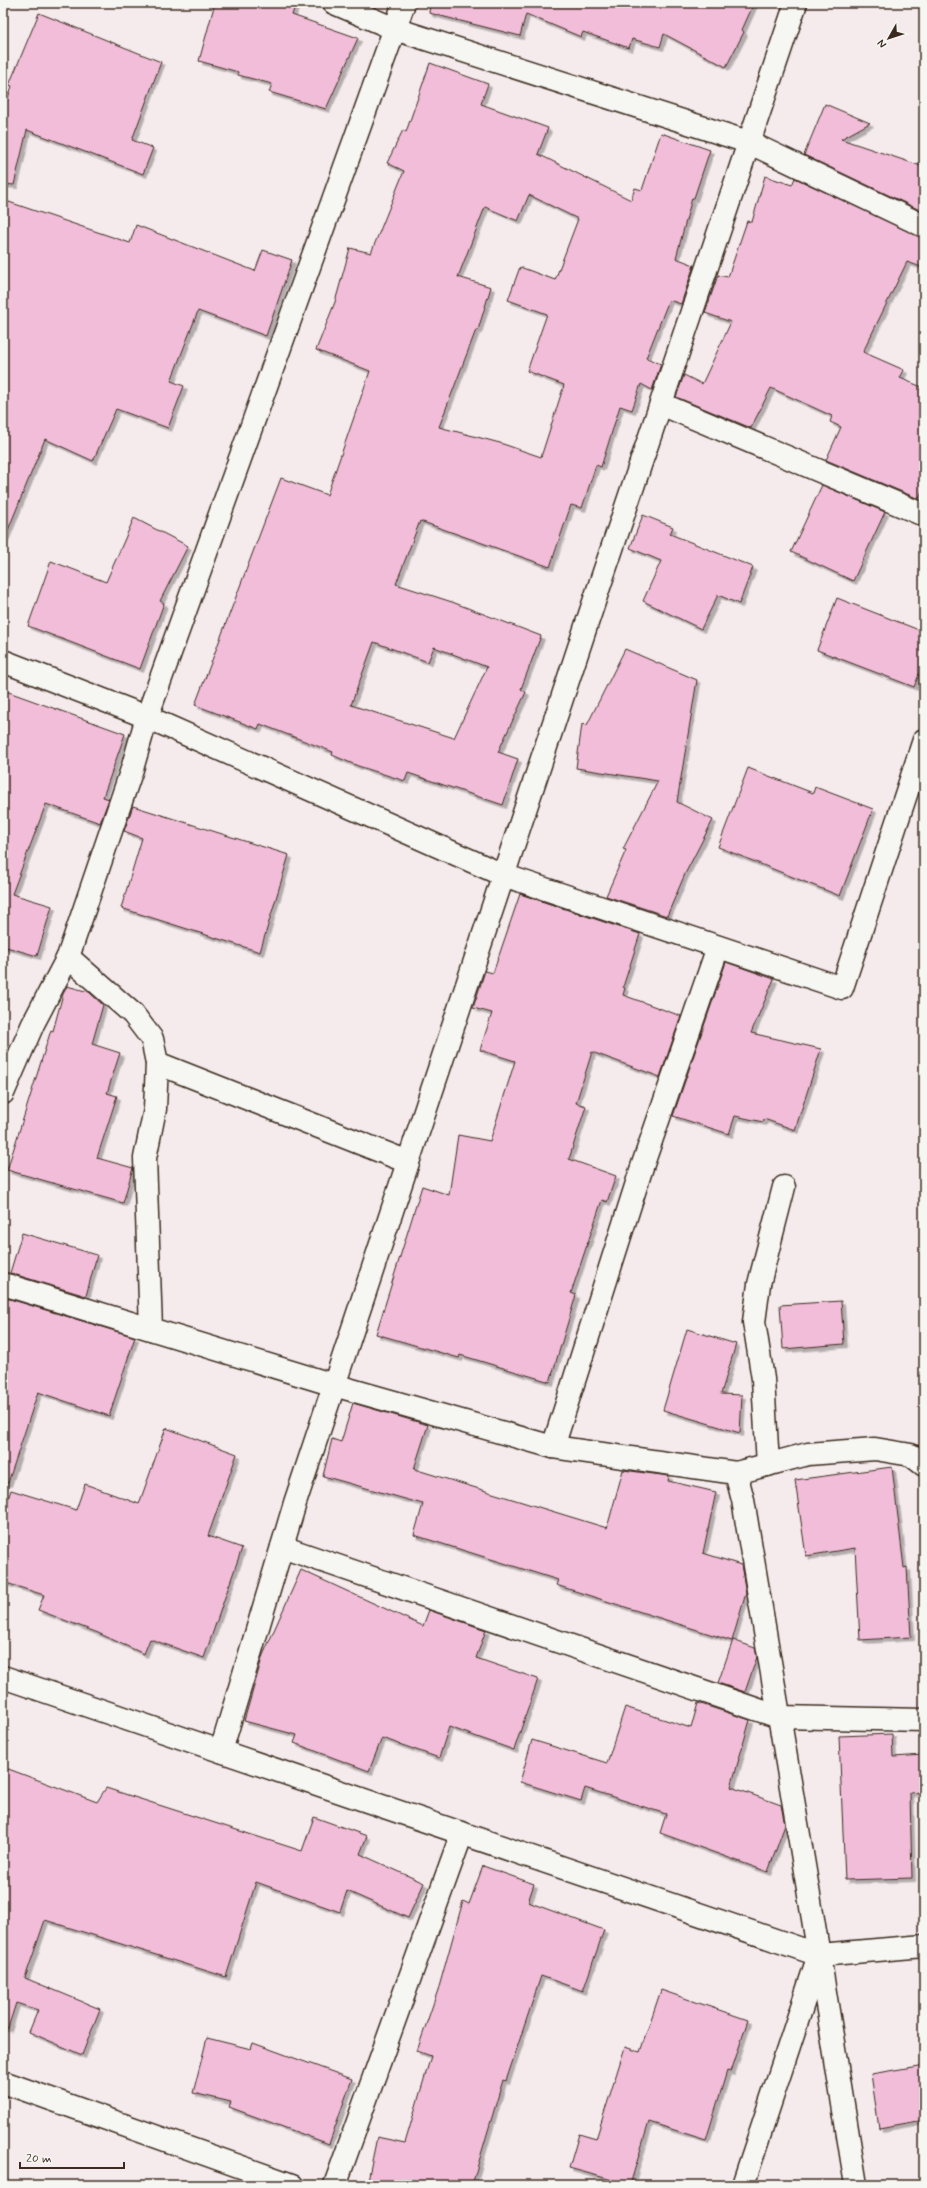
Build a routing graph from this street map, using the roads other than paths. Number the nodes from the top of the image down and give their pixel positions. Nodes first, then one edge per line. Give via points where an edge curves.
1 (334, 3) edge
2 (404, 3) edge
3 (796, 3) edge
4 (395, 29) junction
5 (748, 142) junction
6 (924, 226) edge
7 (661, 404) junction
8 (924, 514) edge
9 (3, 662) edge
10 (147, 717) junction
11 (924, 740) edge
12 (503, 875) junction
13 (718, 947) junction
14 (68, 957) junction
15 (157, 1063) junction
16 (3, 1093) edge
17 (408, 1162) junction
18 (784, 1187) dead end
19 (3, 1284) edge
20 (151, 1329) junction
21 (334, 1385) junction
22 (553, 1447) junction
23 (768, 1465) junction
24 (924, 1465) edge
25 (736, 1473) junction
26 (282, 1548) junction
27 (3, 1677) edge
28 (779, 1717) junction
29 (924, 1720) edge
30 (221, 1751) junction
31 (462, 1833) junction
32 (924, 1946) edge
33 (819, 1955) junction
34 (3, 2082) edge
35 (292, 2185) edge
36 (335, 2185) edge
37 (743, 2185) edge
38 (856, 2185) edge

1 - 4 street
2 - 4 street
3 - 5 street
4 - 5 street
4 - 10 street
5 - 6 street
5 - 7 street
7 - 8 street
7 - 12 street
9 - 10 street
10 - 12 street
10 - 14 street via 132,769
11 - 13 street via 842,988
12 - 13 street
12 - 17 street
13 - 22 street via 642,1167
14 - 15 street via 133,1014 152,1039
14 - 16 street via 33,1024
15 - 17 street
15 - 20 street via 155,1109 145,1158
17 - 21 street
18 - 23 street via 759,1284 754,1322 763,1379
19 - 20 street
20 - 21 street
21 - 22 street
21 - 26 street
22 - 25 street
23 - 24 street via 808,1454 875,1449 910,1455
23 - 25 street
25 - 28 street via 743,1500
26 - 28 street
26 - 30 street
27 - 30 street
28 - 29 street
28 - 33 street
30 - 31 street
31 - 33 street
31 - 36 street
32 - 33 street
33 - 37 street
33 - 38 street
34 - 35 street

